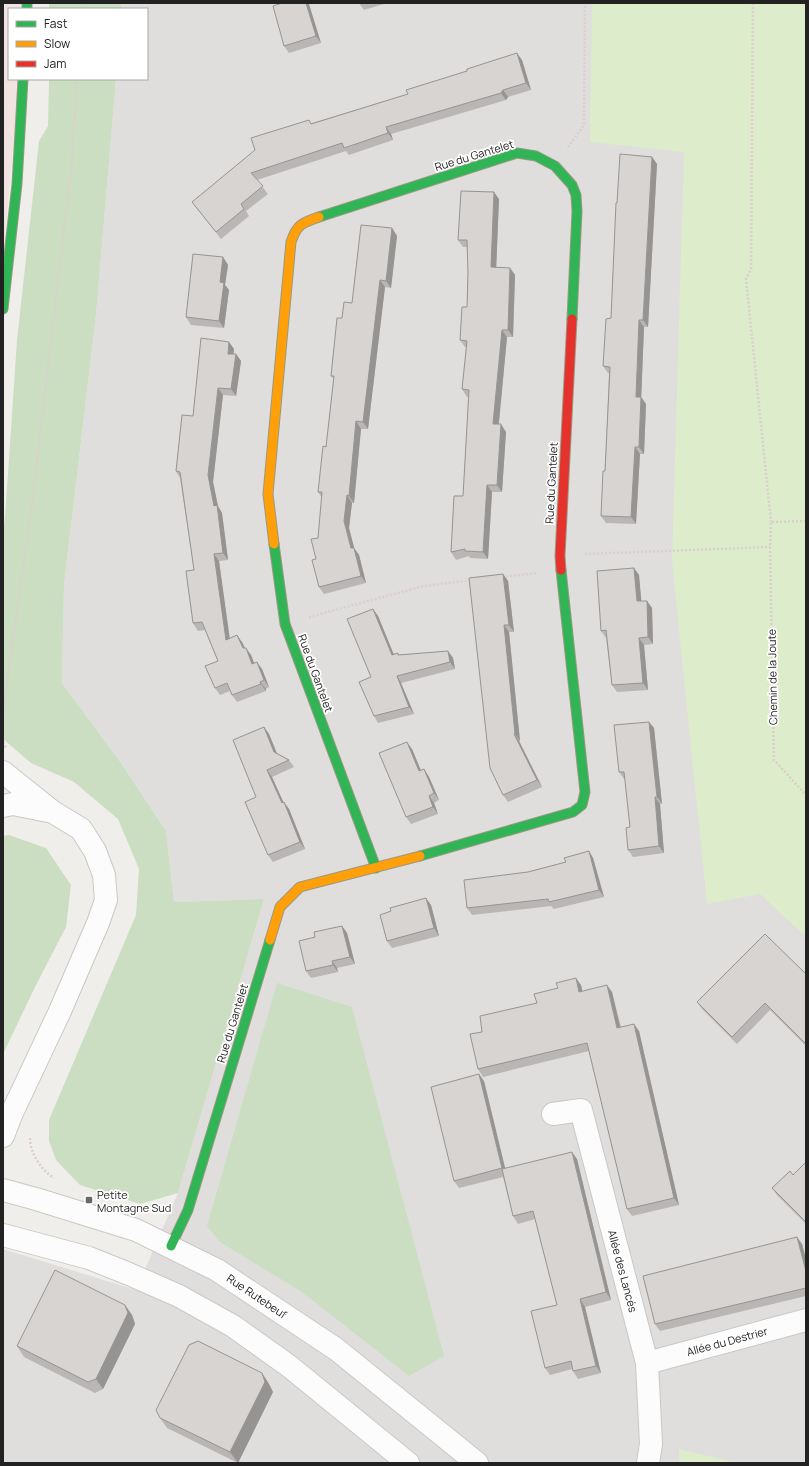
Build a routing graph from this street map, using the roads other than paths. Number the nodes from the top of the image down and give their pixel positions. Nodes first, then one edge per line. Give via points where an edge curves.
1 (23, 80) edge
2 (3, 309) edge
3 (3, 772) edge
4 (3, 806) edge
5 (53, 812) junction
6 (376, 868) junction
7 (553, 1114) dead end
8 (3, 1136) edge
9 (3, 1190) edge
10 (3, 1235) edge
11 (171, 1246) junction
12 (806, 1320) edge
13 (647, 1362) junction
14 (408, 1463) edge
15 (477, 1463) edge
16 (648, 1463) edge

1 - 2 street via 17,184
3 - 5 street
4 - 5 street via 13,804
5 - 8 street via 81,829 104,875 106,900 92,938
6 - 6 street, Rue du Gantelet via 285,624 268,494 291,242 295,230 305,222 517,153 536,156 555,166 572,185 576,195 560,556 585,792 582,805 573,812
6 - 11 street, Rue du Gantelet via 300,887 280,907 188,1210
7 - 13 street, Allée des Lancés via 581,1110
9 - 11 street, Rue Rutebeuf via 136,1230
10 - 14 street via 89,1258 179,1296 233,1326 289,1366
11 - 15 street, Rue Rutebeuf via 217,1270 336,1350
12 - 13 street, Allée du Destrier
13 - 16 street, Allée des Lancés via 651,1444

